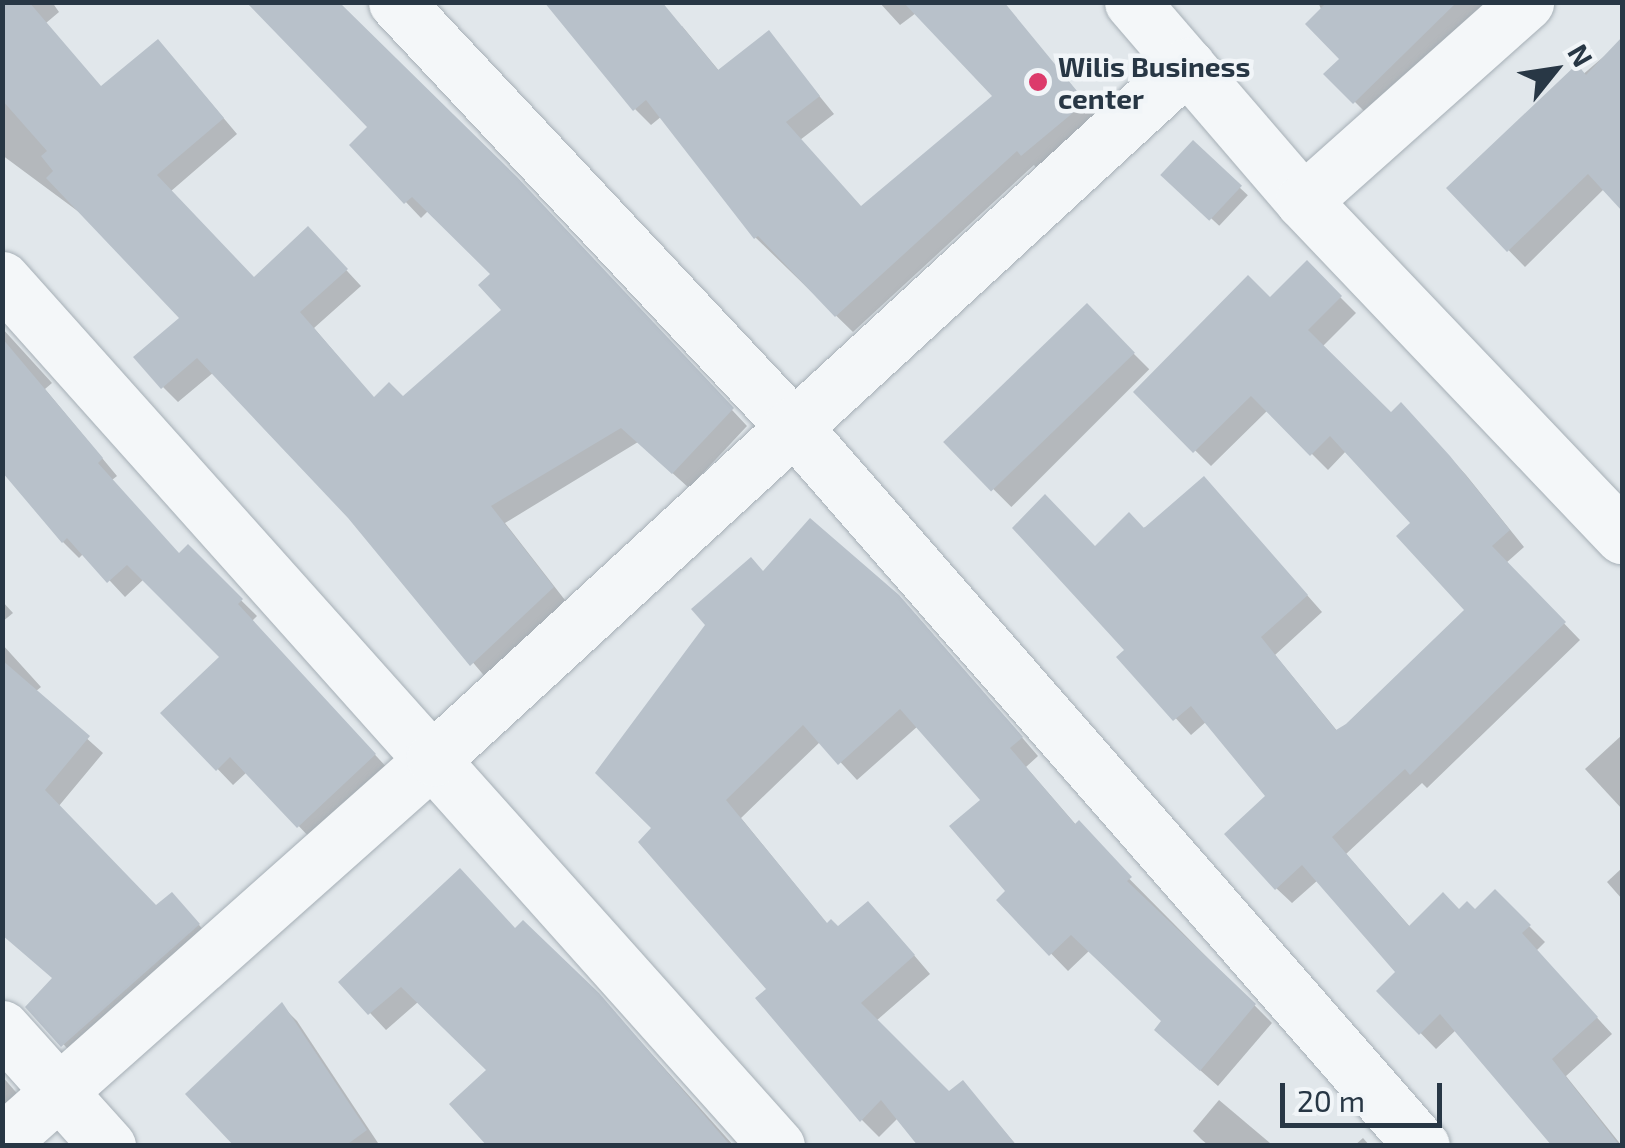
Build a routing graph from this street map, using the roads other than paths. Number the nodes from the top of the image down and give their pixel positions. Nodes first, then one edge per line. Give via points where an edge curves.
1 (396, 2) edge
2 (1132, 2) edge
3 (1526, 2) edge
4 (1186, 65) junction
5 (1303, 201) junction
6 (2, 278) edge
7 (792, 426) junction
8 (1622, 536) edge
9 (434, 758) junction
10 (2, 1028) edge
11 (58, 1094) junction
12 (2, 1142) edge
13 (108, 1146) edge
14 (777, 1146) edge
15 (1422, 1146) edge

1 - 7 street
2 - 4 street
3 - 5 street
4 - 5 street
4 - 7 street
5 - 8 street
6 - 9 street
7 - 9 street
7 - 15 street
9 - 11 street
9 - 14 street
10 - 11 street
11 - 12 street
11 - 13 street

